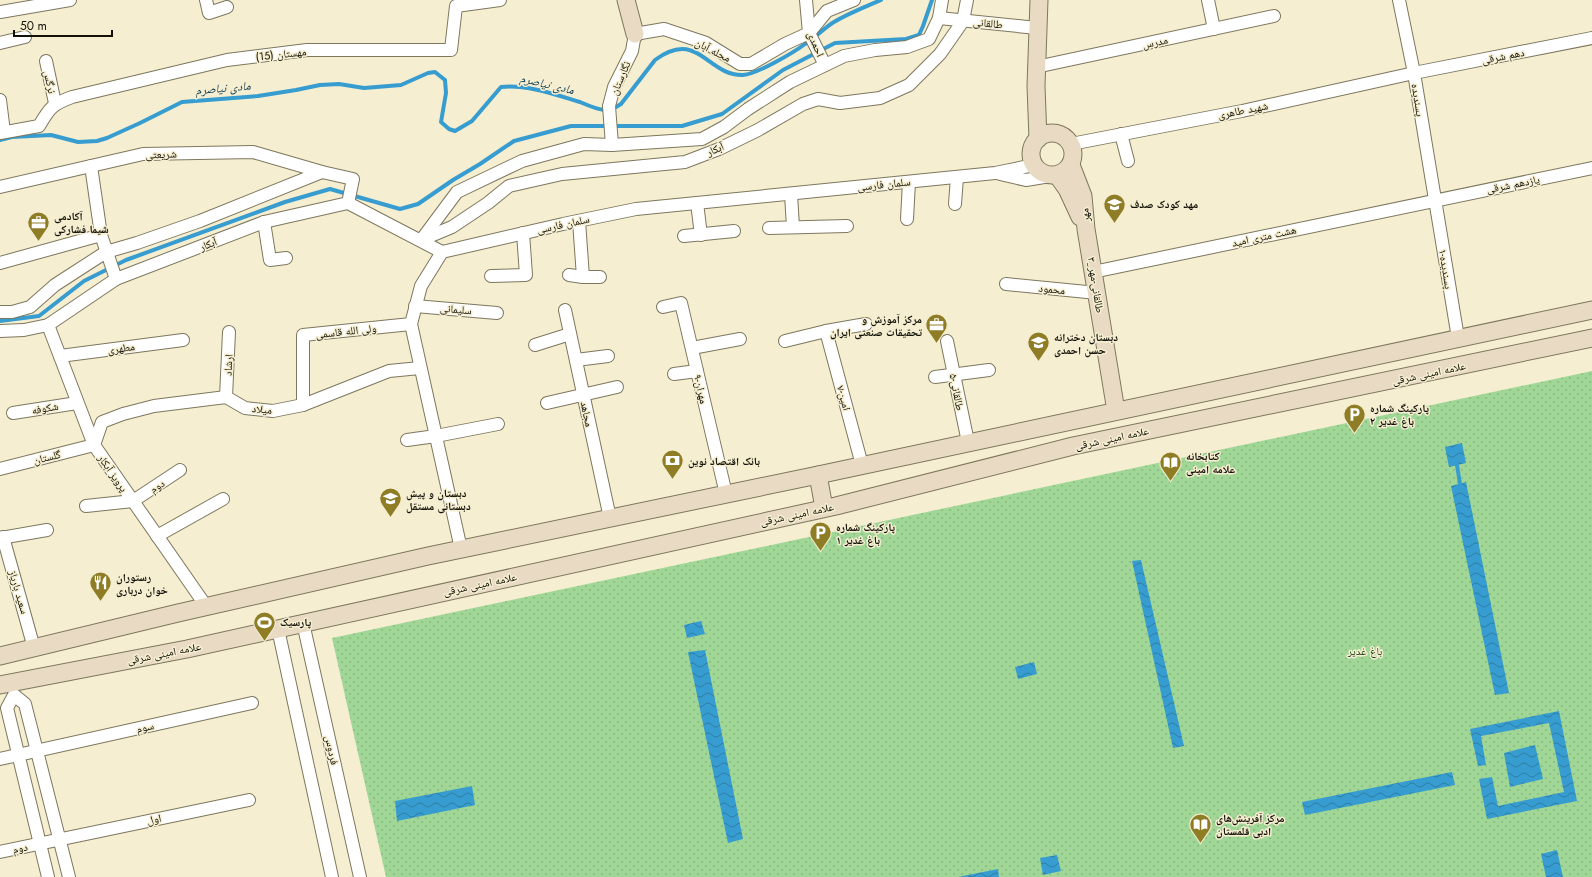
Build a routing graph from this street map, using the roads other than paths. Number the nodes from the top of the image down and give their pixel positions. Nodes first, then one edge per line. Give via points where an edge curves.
1 (70, 0) edge
2 (206, 0) edge
3 (500, 0) edge
4 (626, 0) edge
5 (806, 0) edge
6 (854, 0) edge
7 (942, 0) edge
8 (968, 0) edge
9 (1039, 0) edge
10 (1208, 0) edge
11 (1399, 0) edge
12 (483, 1) edge
13 (227, 7) dead end
14 (0, 12) edge
15 (1274, 16) dead end
16 (939, 18) junction
17 (963, 21) junction
18 (1037, 28) junction
19 (1214, 29) junction
20 (809, 33) junction
21 (635, 34) junction
22 (25, 37) dead end
23 (1592, 38) edge
24 (0, 43) edge
25 (46, 61) dead end
26 (825, 65) junction
27 (1036, 67) junction
28 (1414, 73) junction
29 (1036, 86) junction
30 (0, 100) edge
31 (55, 103) junction
32 (2, 132) edge
33 (1121, 134) junction
34 (1038, 138) junction
35 (1065, 139) junction
36 (612, 145) junction
37 (1128, 161) dead end
38 (1071, 164) junction
39 (1034, 165) junction
40 (91, 166) junction
41 (1592, 168) edge
42 (322, 172) junction
43 (995, 173) junction
44 (1054, 175) junction
45 (957, 177) junction
46 (909, 182) junction
47 (0, 187) edge
48 (791, 194) junction
49 (1435, 200) junction
50 (348, 203) junction
51 (696, 203) junction
52 (954, 204) dead end
53 (907, 219) dead end
54 (579, 221) junction
55 (264, 222) junction
56 (847, 226) dead end
57 (793, 227) junction
58 (770, 228) dead end
59 (1086, 229) junction
60 (734, 231) dead end
61 (523, 233) junction
62 (101, 235) junction
63 (701, 235) junction
64 (684, 236) dead end
65 (421, 240) junction
66 (106, 252) junction
67 (442, 252) junction
68 (286, 258) dead end
69 (0, 263) edge
70 (1094, 272) junction
71 (569, 275) dead end
72 (491, 276) dead end
73 (583, 277) junction
74 (600, 277) dead end
75 (116, 279) junction
76 (1006, 284) dead end
77 (1097, 293) junction
78 (415, 306) junction
79 (663, 307) dead end
80 (565, 310) dead end
81 (1592, 310) edge
82 (0, 312) edge
83 (497, 313) dead end
84 (411, 324) junction
85 (866, 324) dead end
86 (48, 325) junction
87 (0, 331) edge
88 (826, 331) junction
89 (229, 332) dead end
90 (570, 334) junction
91 (1458, 338) junction
92 (1592, 338) edge
93 (740, 339) dead end
94 (183, 340) dead end
95 (785, 341) dead end
96 (947, 341) dead end
97 (535, 345) dead end
98 (692, 348) junction
99 (60, 356) junction
100 (608, 356) dead end
101 (576, 360) junction
102 (420, 368) junction
103 (990, 370) dead end
104 (697, 372) junction
105 (674, 374) dead end
106 (954, 374) junction
107 (935, 377) dead end
108 (617, 387) dead end
109 (583, 394) junction
110 (226, 397) junction
111 (77, 403) junction
112 (547, 403) dead end
113 (302, 405) junction
114 (1116, 411) junction
115 (13, 413) dead end
116 (498, 424) dead end
117 (436, 436) junction
118 (407, 440) dead end
119 (968, 442) junction
120 (94, 444) junction
121 (862, 465) junction
122 (0, 469) edge
123 (180, 470) dead end
124 (818, 475) junction
125 (726, 494) junction
126 (223, 500) dead end
127 (133, 502) junction
128 (86, 506) dead end
129 (824, 508) junction
130 (610, 518) junction
131 (47, 530) dead end
132 (157, 536) junction
133 (2, 537) edge
134 (461, 549) junction
135 (206, 606) junction
136 (303, 623) junction
137 (278, 629) junction
138 (34, 648) junction
139 (0, 656) edge
140 (0, 685) edge
141 (252, 703) dead end
142 (37, 751) junction
143 (18, 755) junction
144 (0, 759) edge
145 (249, 800) dead end
146 (59, 839) junction
147 (40, 843) junction
148 (0, 852) edge
149 (356, 876) edge
150 (48, 877) edge
151 (69, 877) edge
152 (332, 877) edge

1 - 14 street
2 - 13 street via 209,13
3 - 12 street, مهستان (15)
4 - 21 main road
5 - 20 street, احمدی
6 - 20 street via 827,11
7 - 16 street, آبکار
8 - 17 street, آبکار
9 - 18 main road
10 - 19 street
11 - 28 street, پسندیده
12 - 31 street, مهستان (15) via 456,6 451,50 307,50 227,60
15 - 19 street, مدرس
16 - 17 street, طالقانی
16 - 26 street, آبکار via 929,39 907,47 844,56
17 - 18 street, طالقانی
17 - 65 street, آبکار via 940,54 909,85 880,98 840,103 818,98 719,149 685,162 562,174 509,186 452,227
18 - 27 main road
19 - 27 street, مدرس
20 - 21 street, محله آبان via 751,64 740,64 706,43 664,29
20 - 26 street, احمدی
21 - 36 street, نگارستان via 632,52 614,87 610,106
22 - 24 street
23 - 28 street, دهم شرقی
25 - 31 street, نرگس
26 - 36 street, آبکار via 790,82 702,139
27 - 29 main road
28 - 33 street, شهید طاهری via 1242,111
28 - 49 street, پسندیده
29 - 34 main road
29 - 35 main road via 1050,122
30 - 32 street
31 - 32 street via 40,126
33 - 35 street, شهید طاهری
33 - 37 street
34 - 35 main road via 1048,133
34 - 39 main road via 1032,148 1031,160
35 - 38 main road via 1073,154
36 - 65 street, آبکار via 584,144 558,150 522,161 489,176 457,192
38 - 44 main road via 1067,169
38 - 59 main road, مهر via 1083,196
39 - 43 street, سلمان فارسی
39 - 44 main road via 1038,170
40 - 42 street, شریعتی via 143,154 253,152
40 - 47 street, شریعتی
40 - 62 street
41 - 49 street, یازدهم شرقی
42 - 50 street via 353,179
42 - 66 street via 200,221
43 - 44 street, سلمان فارسی via 1026,180
43 - 45 street, سلمان فارسی
44 - 59 main road, مهر via 1067,189
45 - 46 street, سلمان فارسی
45 - 52 street
46 - 48 street, سلمان فارسی
46 - 53 street
48 - 51 street, سلمان فارسی
48 - 57 street
49 - 70 street, هشت متری امید
49 - 91 street, ۱-پسندیده
50 - 55 street, آبکار
50 - 65 street
51 - 54 street, سلمان فارسی via 636,209
51 - 63 street
54 - 61 street, سلمان فارسی
54 - 73 street
55 - 68 street via 270,260
55 - 75 street, آبکار
56 - 57 street
57 - 58 street
59 - 70 main road, ۳_طالقانی-مهر
60 - 63 street
61 - 67 street, سلمان فارسی
61 - 72 street via 526,275
62 - 66 street
62 - 69 street
63 - 64 street
65 - 67 street
66 - 75 street
66 - 82 street via 55,285 30,307
67 - 78 street via 421,286
70 - 77 main road, ۳_طالقانی-مهر
71 - 73 street
73 - 74 street
75 - 86 street, آبکار
76 - 77 street, محمود
77 - 114 main road, ۳_طالقانی-مهر
78 - 83 street, سلیمانی
78 - 84 street
79 - 98 street, ۹-مهران via 681,303
80 - 90 street, مجاهد
81 - 91 main road
84 - 102 street
84 - 113 street, ولی الله قاسمی via 302,335
85 - 88 street
86 - 87 street, آبکار
86 - 99 street, پرویز آبکار
88 - 95 street
88 - 121 street, ۷-امین
89 - 110 street, ارشاد
90 - 97 street
90 - 101 street, مجاهد
91 - 114 main road
92 - 129 main road, علامه امینی شرقی via 1073,446
93 - 98 street
94 - 99 street, مطهری
96 - 106 street, ۵-طالقانی
98 - 104 street, ۹-مهران
99 - 111 street, پرویز آبکار
100 - 101 street
101 - 109 street, مجاهد
102 - 113 street, میلاد via 389,371
102 - 117 street
103 - 106 street
104 - 105 street
104 - 125 street, ۹-مهران
106 - 107 street
106 - 119 street, ۵-طالقانی
108 - 109 street
109 - 112 street
109 - 130 street, مجاهد
110 - 113 street, میلاد via 245,408 273,411
110 - 120 street via 154,406 123,414 102,422
111 - 115 street, شکوفه
111 - 120 street, پرویز آبکار
114 - 119 main road
116 - 117 street
117 - 118 street
117 - 134 street
119 - 121 main road
120 - 122 street, گلستان
120 - 127 street, پرویز آبکار
121 - 124 main road
123 - 127 street, دوم
124 - 125 main road
124 - 129 main road
125 - 130 main road
126 - 132 street
127 - 128 street
127 - 132 street, پرویز آبکار
129 - 136 main road, علامه امینی شرقی
130 - 134 main road
131 - 133 street
132 - 135 street, پرویز آبکار
133 - 138 street, سعید باریاز
134 - 135 main road
135 - 138 main road
136 - 137 main road, علامه امینی شرقی
136 - 149 street, فردوس
137 - 140 main road, علامه امینی شرقی
137 - 152 street
138 - 139 main road
141 - 142 street, سوم
142 - 143 street, سوم
142 - 143 street via 25,704 14,695 8,708
142 - 146 street
143 - 144 street, سوم
143 - 147 street
145 - 146 street, اول
146 - 147 street, اول
146 - 151 street
147 - 148 street, دوم
147 - 150 street

